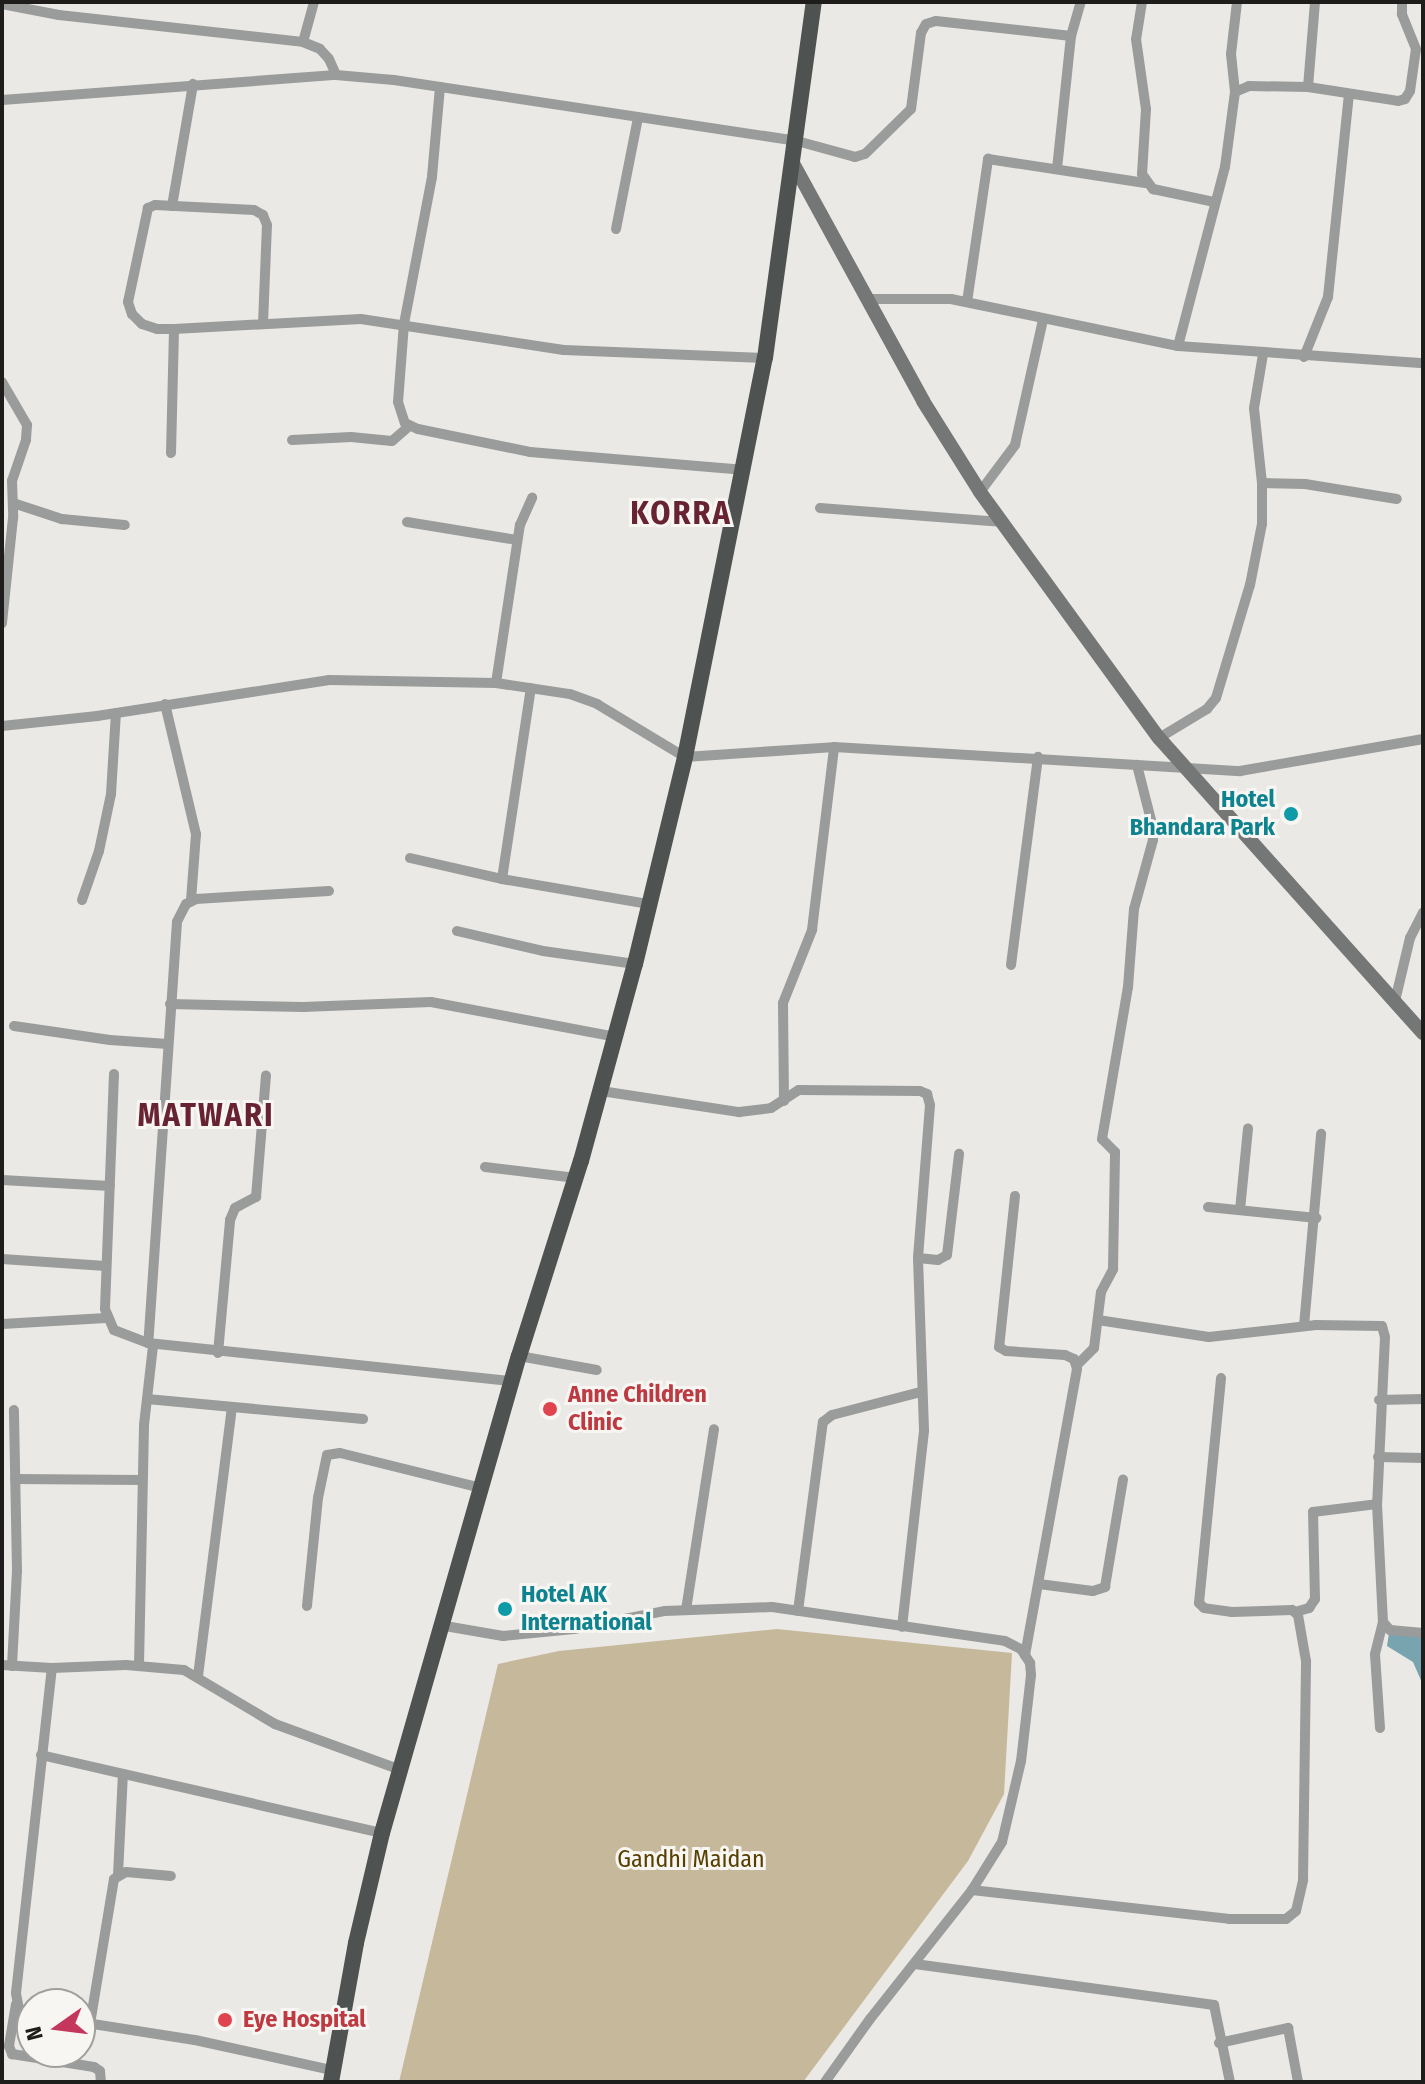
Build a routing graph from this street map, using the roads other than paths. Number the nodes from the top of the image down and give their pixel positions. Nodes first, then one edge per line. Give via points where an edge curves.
1 (314, 2) edge
2 (814, 2) edge
3 (1081, 2) edge
4 (1142, 2) edge
5 (1237, 2) edge
6 (1315, 2) edge
7 (1402, 2) edge
8 (2, 4) edge
9 (1071, 36) junction
10 (303, 42) junction
11 (336, 75) junction
12 (193, 84) junction
13 (440, 87) junction
14 (1308, 87) junction
15 (1235, 92) junction
16 (1349, 94) junction
17 (2, 100) edge
18 (638, 118) junction
19 (797, 141) junction
20 (794, 165) junction
21 (1057, 169) junction
22 (1145, 183) junction
23 (1214, 202) junction
24 (172, 206) junction
25 (616, 229) dead end
26 (867, 299) junction
27 (967, 302) junction
28 (1043, 320) junction
29 (263, 324) junction
30 (404, 324) junction
31 (174, 329) junction
32 (1178, 346) junction
33 (1263, 354) junction
34 (1304, 357) junction
35 (765, 358) junction
36 (1423, 363) edge
37 (2, 382) edge
38 (409, 426) junction
39 (292, 440) dead end
40 (171, 453) dead end
41 (745, 470) junction
42 (1262, 483) junction
43 (980, 492) junction
44 (532, 498) dead end
45 (1397, 499) dead end
46 (13, 503) junction
47 (820, 508) dead end
48 (407, 522) dead end
49 (1003, 522) junction
50 (125, 525) dead end
51 (517, 540) junction
52 (2, 623) edge
53 (496, 683) junction
54 (531, 688) junction
55 (165, 704) junction
56 (116, 713) junction
57 (2, 726) edge
58 (1159, 738) junction
59 (1423, 739) edge
60 (834, 747) junction
61 (685, 757) junction
62 (1038, 757) junction
63 (1137, 765) junction
64 (1190, 770) junction
65 (410, 858) dead end
66 (502, 879) junction
67 (329, 891) dead end
68 (82, 900) dead end
69 (191, 901) junction
70 (649, 904) junction
71 (1423, 912) edge
72 (457, 931) dead end
73 (635, 964) junction
74 (1011, 965) dead end
75 (1395, 1001) junction
76 (170, 1004) junction
77 (14, 1026) dead end
78 (1423, 1033) edge
79 (616, 1037) junction
80 (168, 1044) junction
81 (114, 1074) dead end
82 (266, 1075) dead end
83 (601, 1091) junction
84 (784, 1101) junction
85 (1248, 1128) dead end
86 (1321, 1134) dead end
87 (959, 1154) dead end
88 (485, 1167) dead end
89 (576, 1178) junction
90 (2, 1180) edge
91 (110, 1186) junction
92 (1015, 1196) dead end
93 (1208, 1207) dead end
94 (1240, 1210) junction
95 (1316, 1218) junction
96 (918, 1258) junction
97 (2, 1259) edge
98 (106, 1266) junction
99 (106, 1318) junction
100 (1098, 1320) junction
101 (2, 1324) edge
102 (1304, 1326) junction
103 (150, 1345) junction
104 (218, 1353) junction
105 (519, 1356) junction
106 (1077, 1365) junction
107 (597, 1370) dead end
108 (1221, 1378) dead end
109 (512, 1381) junction
110 (921, 1392) junction
111 (147, 1399) junction
112 (1423, 1399) edge
113 (1379, 1400) junction
114 (232, 1407) junction
115 (14, 1410) dead end
116 (363, 1419) dead end
117 (714, 1429) dead end
118 (1378, 1457) junction
119 (1423, 1458) edge
120 (15, 1479) junction
121 (142, 1480) junction
122 (1123, 1480) dead end
123 (481, 1488) junction
124 (1377, 1504) junction
125 (1039, 1584) junction
126 (307, 1606) dead end
127 (686, 1610) junction
128 (798, 1611) junction
129 (1295, 1612) junction
130 (1383, 1622) junction
131 (445, 1626) junction
132 (902, 1627) junction
133 (1423, 1633) edge
134 (1025, 1655) junction
135 (7, 1665) edge
136 (139, 1665) junction
137 (52, 1668) junction
138 (198, 1676) junction
139 (1380, 1728) dead end
140 (41, 1755) junction
141 (401, 1770) junction
142 (123, 1774) junction
143 (382, 1833) junction
144 (118, 1875) junction
145 (171, 1876) dead end
146 (972, 1890) junction
147 (915, 1964) junction
148 (18, 1988) edge
149 (92, 1988) edge
150 (16, 2004) edge
151 (96, 2025) edge
152 (1219, 2043) junction
153 (16, 2055) edge
154 (332, 2076) edge
155 (825, 2082) edge
156 (1230, 2082) edge
157 (1298, 2082) edge

1 - 10 street
2 - 19 highway
3 - 9 street
4 - 22 street via 1136,52 1146,109
5 - 15 street via 1231,54
6 - 14 street
7 - 16 street via 1416,49 1410,91 1398,101
8 - 10 street
9 - 19 street via 926,24 911,109 865,154 855,157
9 - 21 street
10 - 11 street via 320,49
11 - 12 street
11 - 13 street
12 - 17 street
12 - 24 street
13 - 18 street
13 - 30 street via 432,177
14 - 15 street via 1249,86
14 - 16 street
15 - 23 street
16 - 34 street via 1328,297
18 - 19 street
18 - 25 street
19 - 20 highway
20 - 26 main road
20 - 35 highway
21 - 22 street
21 - 27 street via 988,159
22 - 23 street
23 - 32 street
24 - 29 street via 254,210 263,215
24 - 31 street via 155,205 144,216 128,302 142,324
26 - 27 street
26 - 43 main road
27 - 28 street
28 - 32 street
28 - 43 street via 1015,445
29 - 30 street via 361,319
29 - 31 street
30 - 35 street via 564,350
30 - 38 street via 398,402
31 - 40 street
32 - 33 street
33 - 34 street
33 - 42 street via 1254,408
34 - 36 street
35 - 41 highway
37 - 46 street via 27,425 12,481
38 - 39 street via 392,441
38 - 41 street via 530,452
41 - 61 highway
42 - 45 street via 1291,482
42 - 58 street via 1256,559 1220,691 1207,709
43 - 49 main road
44 - 51 street
46 - 50 street via 62,519
46 - 52 street
47 - 49 street
48 - 51 street
49 - 58 main road
51 - 53 street
53 - 54 street
53 - 55 street via 329,680
54 - 61 street via 597,704
54 - 66 street
55 - 56 street
55 - 69 street via 196,834
56 - 57 street
56 - 68 street via 111,794
58 - 64 main road
59 - 64 street via 1258,770
60 - 61 street
60 - 62 street
60 - 84 street via 814,917 783,1003
61 - 70 highway
62 - 63 street
62 - 74 street
63 - 64 street
63 - 100 street via 1153,840 1134,909 1126,1001 1102,1139 1115,1152 1113,1269 1101,1292
64 - 75 main road
65 - 66 street
66 - 70 street
67 - 69 street
69 - 76 street via 182,910 173,939
70 - 73 highway
71 - 75 street via 1410,938
72 - 73 street
73 - 79 highway
75 - 78 main road
76 - 79 street via 303,1007 431,1002
76 - 80 street
77 - 80 street
79 - 83 highway
80 - 103 street
81 - 91 street
82 - 104 street via 256,1197 235,1208 230,1220
83 - 84 street via 739,1112
83 - 89 highway
84 - 96 street via 799,1090 927,1094
85 - 94 street
86 - 95 street
87 - 96 street via 947,1255 938,1260
88 - 89 street
89 - 105 highway
90 - 91 street
91 - 98 street
92 - 106 street via 999,1347 1065,1355
93 - 94 street
94 - 95 street
95 - 102 street
96 - 110 street
97 - 98 street
98 - 99 street
99 - 101 street
99 - 103 street via 114,1330
100 - 102 street via 1209,1337
100 - 106 street via 1093,1351
102 - 113 street via 1382,1326
103 - 104 street
103 - 111 street
104 - 109 street
105 - 107 street
105 - 109 highway
106 - 125 street
108 - 129 street via 1199,1604 1232,1612
109 - 123 highway
110 - 128 street via 832,1415 823,1422
110 - 132 street via 924,1431
111 - 114 street
111 - 121 street
112 - 113 street
113 - 118 street
114 - 116 street
114 - 138 street
115 - 120 street
117 - 127 street
118 - 119 street
118 - 124 street
120 - 121 street
120 - 135 street via 16,1602
121 - 136 street
122 - 125 street via 1105,1587 1093,1591
123 - 126 street via 340,1453 327,1455
123 - 131 highway
124 - 129 street via 1313,1512 1315,1599 1309,1608
124 - 130 street
125 - 134 street
127 - 128 street
127 - 131 street via 503,1636
128 - 132 street
129 - 146 street via 1306,1661 1303,1880 1292,1916 1229,1919
130 - 133 street via 1390,1630
130 - 139 street via 1375,1654
131 - 141 highway
132 - 134 street via 1005,1641
134 - 146 street via 1031,1675 1011,1813 1002,1842
135 - 137 street
136 - 137 street
136 - 138 street
137 - 140 street
138 - 141 street via 275,1724
140 - 142 street
140 - 148 street
141 - 143 highway
142 - 143 street
142 - 144 street
143 - 154 highway
144 - 145 street via 133,1871
144 - 149 street
146 - 147 street
147 - 152 street via 1214,2005
147 - 155 street
150 - 153 street via 9,2046
151 - 154 street via 195,2040
152 - 156 street
152 - 157 street via 1288,2028

